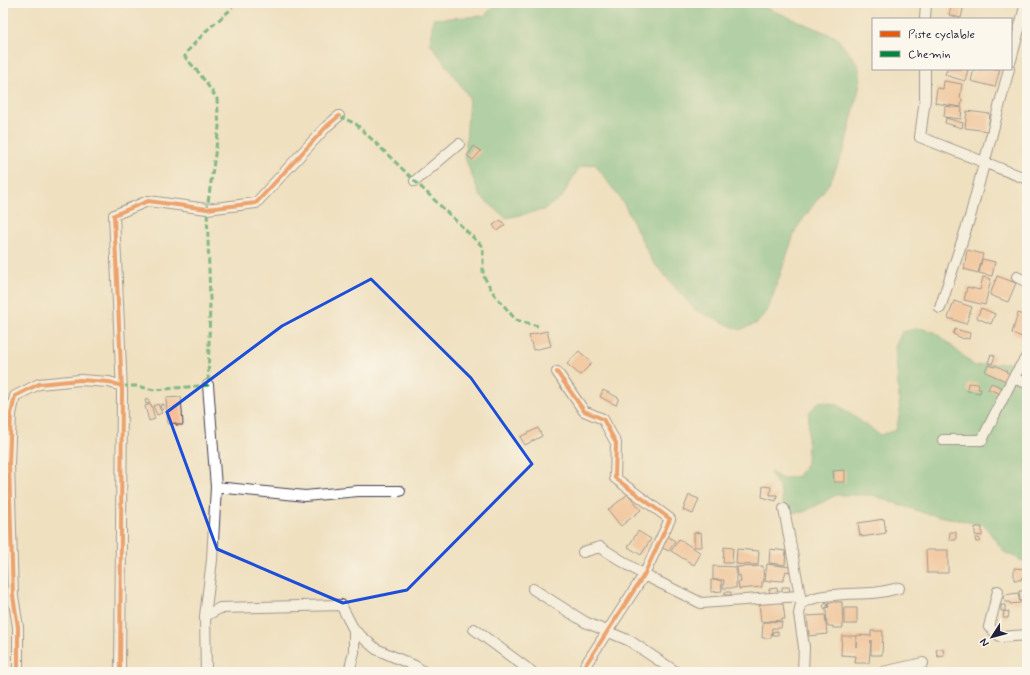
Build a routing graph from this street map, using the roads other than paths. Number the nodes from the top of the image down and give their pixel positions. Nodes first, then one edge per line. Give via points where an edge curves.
1 (926, 3) edge
2 (1026, 3) edge
3 (925, 18) edge
4 (1012, 56) edge
5 (925, 70) edge
6 (1009, 70) edge
7 (339, 116) dead end
8 (459, 144) dead end
9 (985, 163) junction
10 (1027, 179) edge
11 (416, 181) dead end
12 (1017, 278) dead end
13 (1027, 282) edge
14 (940, 308) dead end
15 (1027, 356) edge
16 (557, 372) dead end
17 (1013, 378) junction
18 (1027, 383) edge
19 (208, 385) dead end
20 (122, 386) junction
21 (943, 440) dead end
22 (216, 487) junction
23 (400, 491) dead end
24 (784, 509) dead end
25 (583, 552) dead end
26 (644, 575) junction
27 (899, 588) dead end
28 (533, 589) dead end
29 (998, 591) dead end
30 (801, 600) junction
31 (205, 616) junction
32 (474, 629) dead end
33 (354, 630) junction
34 (607, 632) junction
35 (1027, 635) edge
36 (923, 663) dead end
37 (18, 672) edge
38 (120, 672) edge
39 (206, 672) edge
40 (349, 672) edge
41 (424, 672) edge
42 (532, 672) edge
43 (581, 672) edge
44 (676, 672) edge
45 (803, 672) edge
46 (883, 672) edge

1 - 3 street
2 - 4 street
5 - 9 street via 925,99 920,137
6 - 9 street
7 - 20 street via 256,203 207,209 148,201 114,215
8 - 11 street
9 - 10 street
9 - 14 street
12 - 13 street
15 - 17 street
16 - 26 street via 584,411 603,418 616,443 615,478 670,519
17 - 18 street
17 - 21 street via 982,440
19 - 22 street
20 - 37 street via 109,382 80,380 39,384 15,396 11,414 10,464
20 - 38 street
22 - 23 street via 305,496 358,491
22 - 31 street via 212,560
24 - 30 street
25 - 26 street via 600,547
26 - 30 street via 701,603
26 - 34 street
27 - 30 street
28 - 34 street via 585,622
29 - 35 street via 989,628 1001,637
30 - 45 street via 799,614 804,647
31 - 33 street via 220,608 341,605
31 - 39 street
32 - 42 street
33 - 40 street via 354,652
33 - 41 street via 376,649
34 - 43 street
34 - 44 street via 630,641
36 - 46 street

